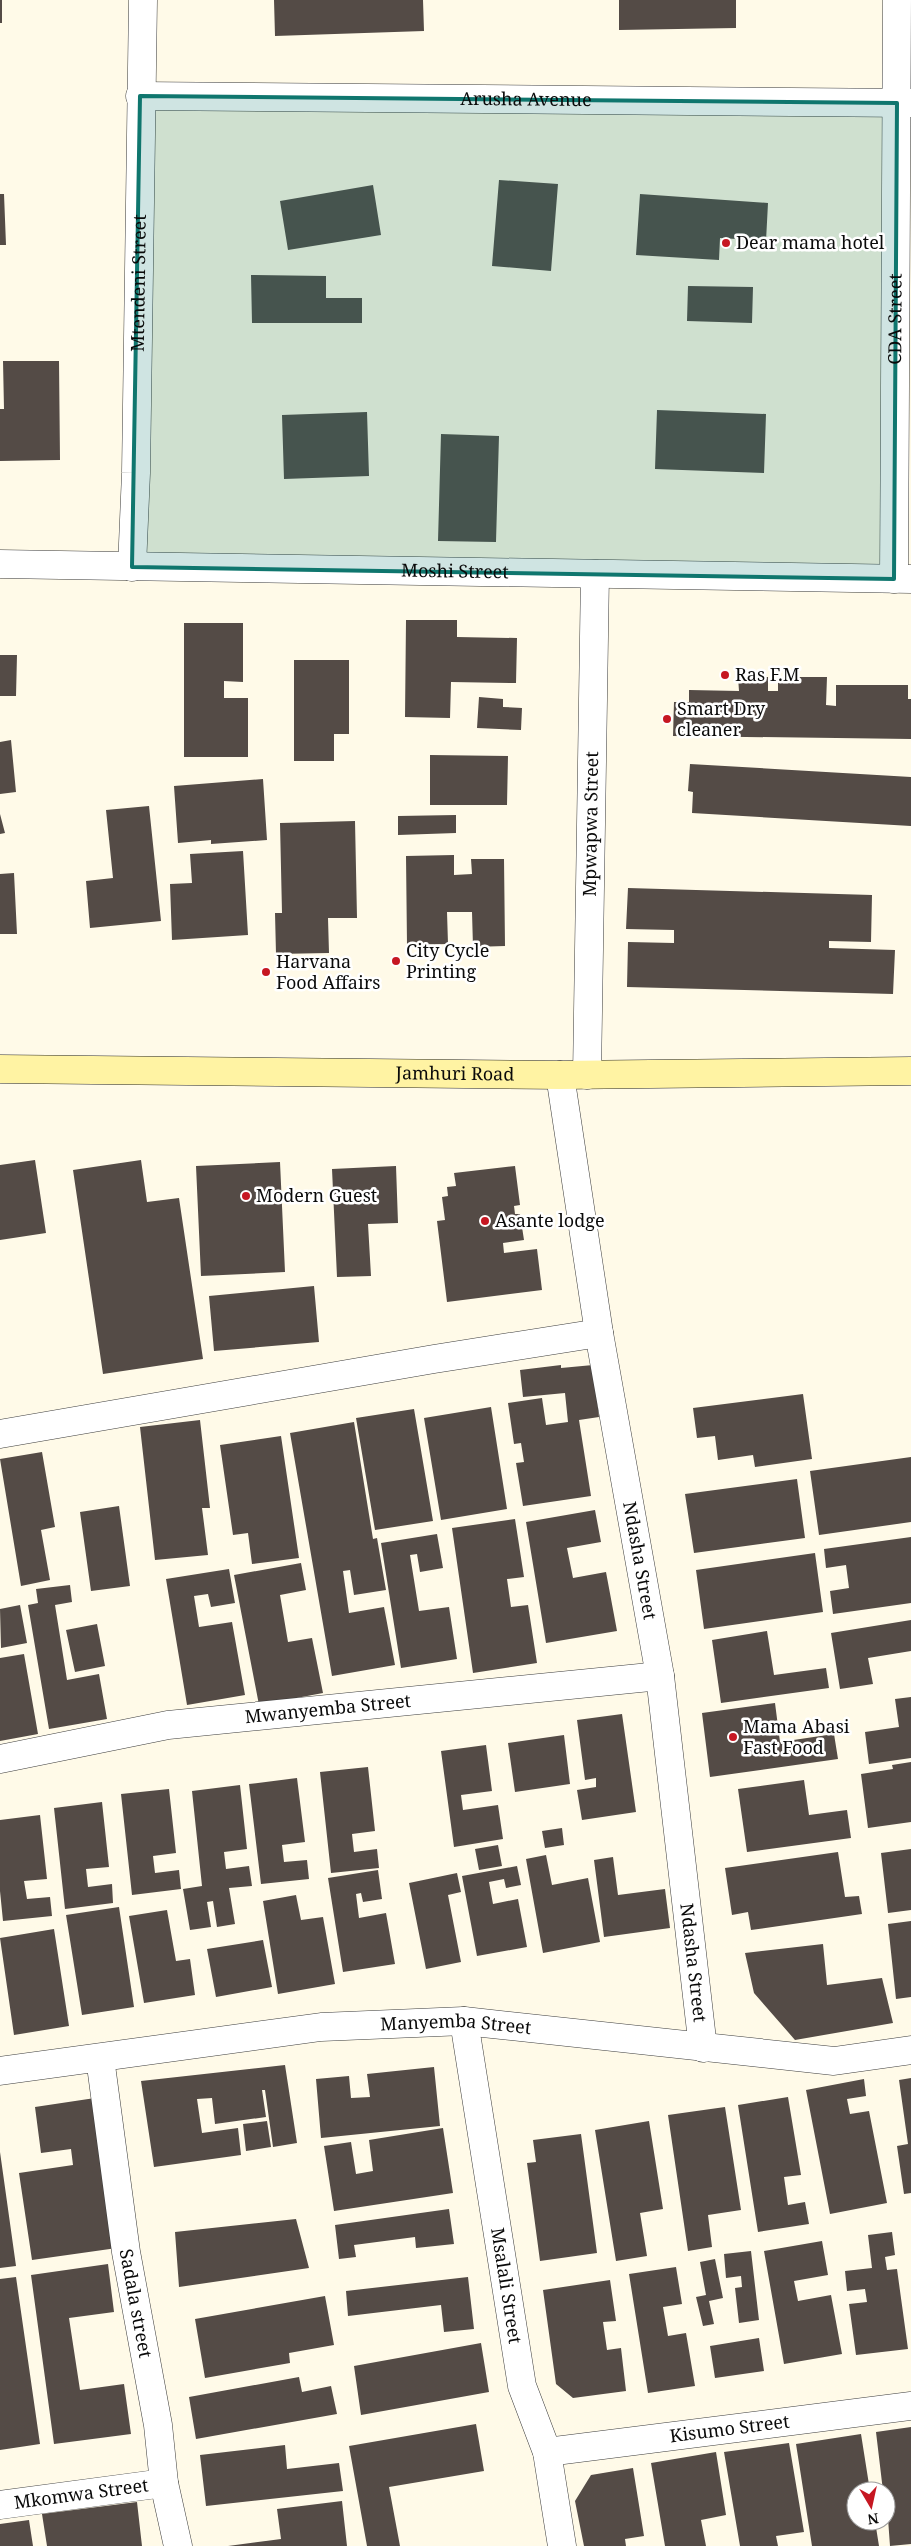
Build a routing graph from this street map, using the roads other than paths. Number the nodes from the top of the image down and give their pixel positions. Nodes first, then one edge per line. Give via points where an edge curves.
1 (143, 0) edge
2 (897, 0) edge
3 (140, 96) junction
4 (904, 103) edge
5 (0, 564) edge
6 (132, 566) junction
7 (595, 574) junction
8 (902, 579) edge
9 (0, 1068) edge
10 (911, 1071) edge
11 (560, 1075) junction
12 (587, 1075) junction
13 (599, 1332) junction
14 (0, 1434) edge
15 (660, 1676) junction
16 (0, 1760) edge
17 (464, 2020) junction
18 (703, 2048) junction
19 (911, 2050) edge
20 (100, 2058) junction
21 (0, 2071) edge
22 (911, 2406) edge
23 (547, 2452) junction
24 (164, 2483) junction
25 (0, 2505) edge
26 (178, 2546) edge
27 (562, 2546) edge

1 - 3 street, Mtendeni Street
2 - 4 street, CDA Street
3 - 4 street, Arusha Avenue
3 - 6 street, Mtendeni Street
4 - 8 street, CDA Street
5 - 6 street, Moshi Street
6 - 7 street, Moshi Street
7 - 8 street, Moshi Street
7 - 12 street, Mpwapwa Street
9 - 11 main road, Jamhuri Road
10 - 12 main road, Jamhuri Road
11 - 12 main road, Jamhuri Road
11 - 13 street, Ndasha Street
13 - 14 street
13 - 15 street, Ndasha Street
15 - 16 street, Mwanyemba Street via 168,1725
15 - 18 street, Ndasha Street
17 - 18 street, Manyemba Street
17 - 20 street, Manyemba Street via 321,2027
17 - 23 street, Msalali Street via 522,2386
18 - 19 street, Manyemba Street via 834,2061
20 - 21 street, Manyemba Street
20 - 24 street, Sadala street via 126,2252 158,2425
22 - 23 street, Kisumo Street
23 - 27 street, Msalali Street
24 - 25 street, Mkomwa Street
24 - 26 street, Sadala street

